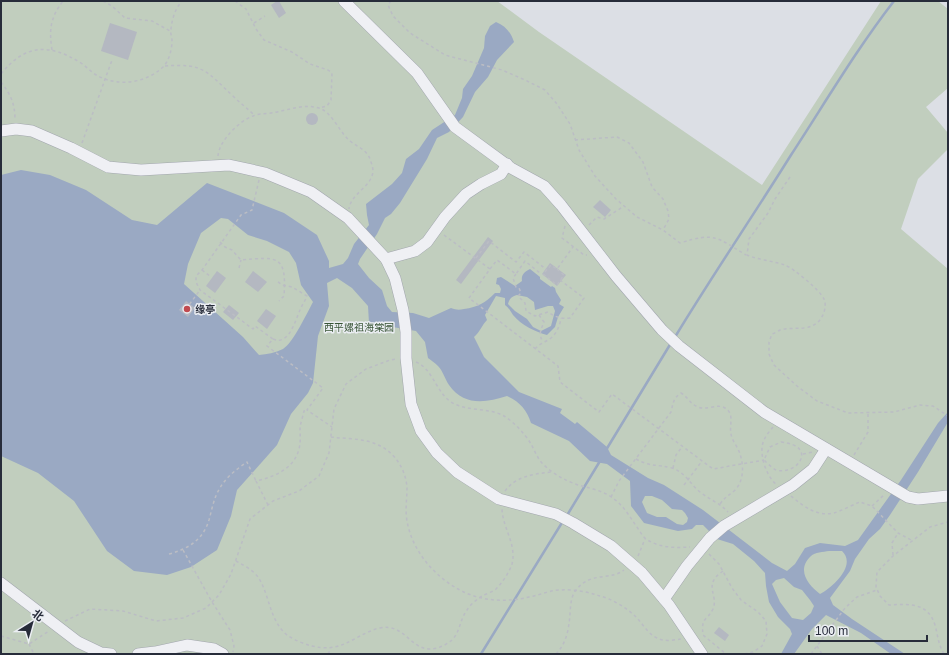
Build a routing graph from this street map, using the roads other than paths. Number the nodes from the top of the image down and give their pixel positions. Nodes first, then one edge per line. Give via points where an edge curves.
1 (344, 1) edge
2 (1, 131) edge
3 (507, 164) junction
4 (386, 259) junction
5 (826, 449) junction
6 (948, 496) edge
7 (1, 583) edge
8 (664, 599) junction
9 (111, 654) edge
10 (138, 654) edge
11 (223, 654) edge
12 (702, 654) edge

1 - 3 street via 417,73 455,127
2 - 4 street via 32,131 108,167 135,170 229,165 261,172 311,192 348,218
3 - 4 street via 501,174 466,194 427,242 415,251
3 - 5 street via 544,186 616,276 679,346 778,421
4 - 8 street via 395,278 403,310 411,404 421,431 437,453 457,472 502,500 556,514 611,546 642,573
5 - 6 street via 908,497 918,499
5 - 8 street via 813,470 784,491 729,523 710,538
7 - 9 street via 78,642 101,653
8 - 12 street
10 - 11 street via 187,645 214,649

